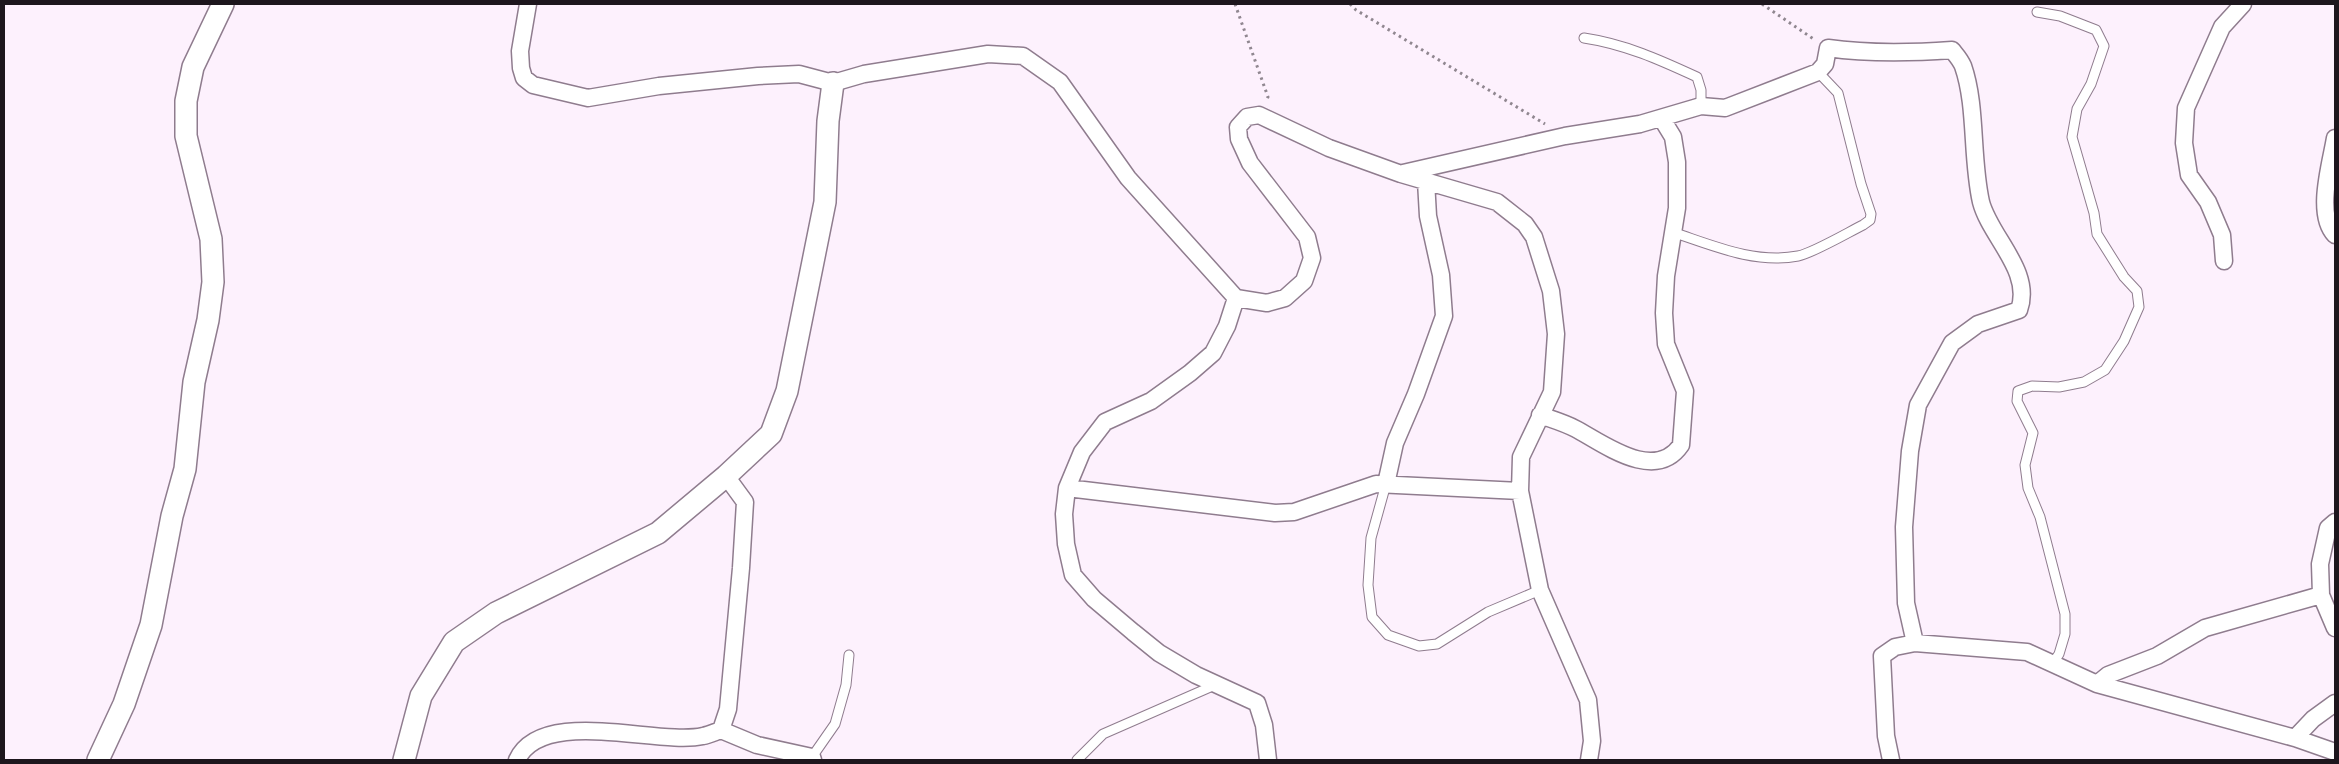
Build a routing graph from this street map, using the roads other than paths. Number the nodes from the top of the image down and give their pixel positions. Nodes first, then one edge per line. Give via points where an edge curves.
1 (223, 4) edge
2 (528, 4) edge
3 (2243, 4) edge
4 (2037, 12) dead end
5 (1584, 38) dead end
6 (1818, 72) junction
7 (833, 83) junction
8 (1701, 106) junction
9 (1662, 119) junction
10 (2335, 138) edge
11 (1401, 174) junction
12 (1426, 180) junction
13 (2331, 186) edge
14 (1675, 233) junction
15 (2335, 235) edge
16 (2224, 262) dead end
17 (1236, 298) junction
18 (1540, 415) junction
19 (726, 476) junction
20 (1386, 484) junction
21 (1067, 488) junction
22 (1520, 491) junction
23 (2331, 525) edge
24 (2335, 543) edge
25 (1540, 590) junction
26 (2321, 595) junction
27 (2335, 628) edge
28 (1915, 643) junction
29 (849, 655) dead end
30 (2053, 663) junction
31 (2097, 684) junction
32 (1215, 685) junction
33 (2335, 703) edge
34 (721, 730) junction
35 (2295, 738) junction
36 (2335, 752) edge
37 (812, 758) edge
38 (98, 760) edge
39 (404, 760) edge
40 (517, 760) edge
41 (1077, 760) edge
42 (1268, 760) edge
43 (1588, 760) edge
44 (1891, 760) edge

1 - 38 street via 193,67 186,101 186,136 211,239 213,282 194,382 185,469 172,516 151,625 124,704
2 - 7 street via 520,51 521,68 524,78 533,85 588,98 659,86 758,76 799,74
3 - 16 street via 2222,27 2186,108 2184,143 2189,175 2208,202 2222,236
4 - 30 lane via 2060,16 2096,30 2104,46 2091,84 2077,108 2072,137 2097,234 2124,278 2137,291 2139,308 2124,342 2105,370 2084,382 2059,387 2032,386 2018,391 2017,401 2033,433 2025,465 2028,488 2040,517 2065,614 2064,639
5 - 8 lane via 1606,41 1650,56 1696,77 1701,90
6 - 8 street via 1726,108
6 - 14 lane via 1838,93 1870,220 1799,256 1764,258 1741,255
6 - 28 street via 1825,64 1828,48 1899,53 1952,50 1959,58 1966,78 1982,204 2021,280 2023,299 2019,310 1978,324 1952,343 1918,405 1910,451 1904,527 1906,603
7 - 17 street via 864,74 988,54 1023,56 1060,82 1128,178
7 - 19 street via 825,202 787,390 771,434
8 - 9 street
9 - 11 street via 1565,136
9 - 14 street via 1673,137 1677,162
10 - 13 street
11 - 12 street
11 - 17 street via 1329,148 1259,115 1247,117 1238,127 1239,139 1250,163 1307,237 1312,258 1304,281 1285,298 1267,303
12 - 18 street via 1496,202 1525,224 1534,237 1551,291 1556,334 1552,392
12 - 20 street via 1428,216 1441,275 1444,316 1395,443
13 - 15 street via 2326,207 2329,228
14 - 18 street via 1666,276 1664,313 1666,344 1685,391 1681,445 1660,461 1646,461 1608,448 1575,428
17 - 21 street via 1214,353 1152,401 1105,422 1082,452
18 - 22 street via 1521,457
19 - 34 street via 745,502 728,709
19 - 39 street via 658,533 496,613 454,642 421,696
20 - 21 street via 1376,484 1294,512 1275,513
20 - 22 street
20 - 25 lane via 1371,538 1368,585 1372,617 1388,635 1419,646 1437,644 1488,612
21 - 32 street via 1064,514 1066,544 1073,575 1094,599 1159,653
22 - 25 street
23 - 24 street
23 - 26 street via 2320,564
25 - 43 street via 1588,700 1592,741
26 - 27 street
26 - 31 street via 2206,628 2158,656 2108,676
28 - 30 street via 2027,652
28 - 44 street via 1895,646 1882,656 1886,736
29 - 37 lane via 846,685 835,724
30 - 31 street
31 - 35 street
32 - 41 lane via 1103,734
32 - 42 street via 1257,703 1264,725
33 - 35 street
34 - 37 street via 757,745
34 - 40 street via 703,736 668,737 576,731 548,734 529,746
35 - 36 street

